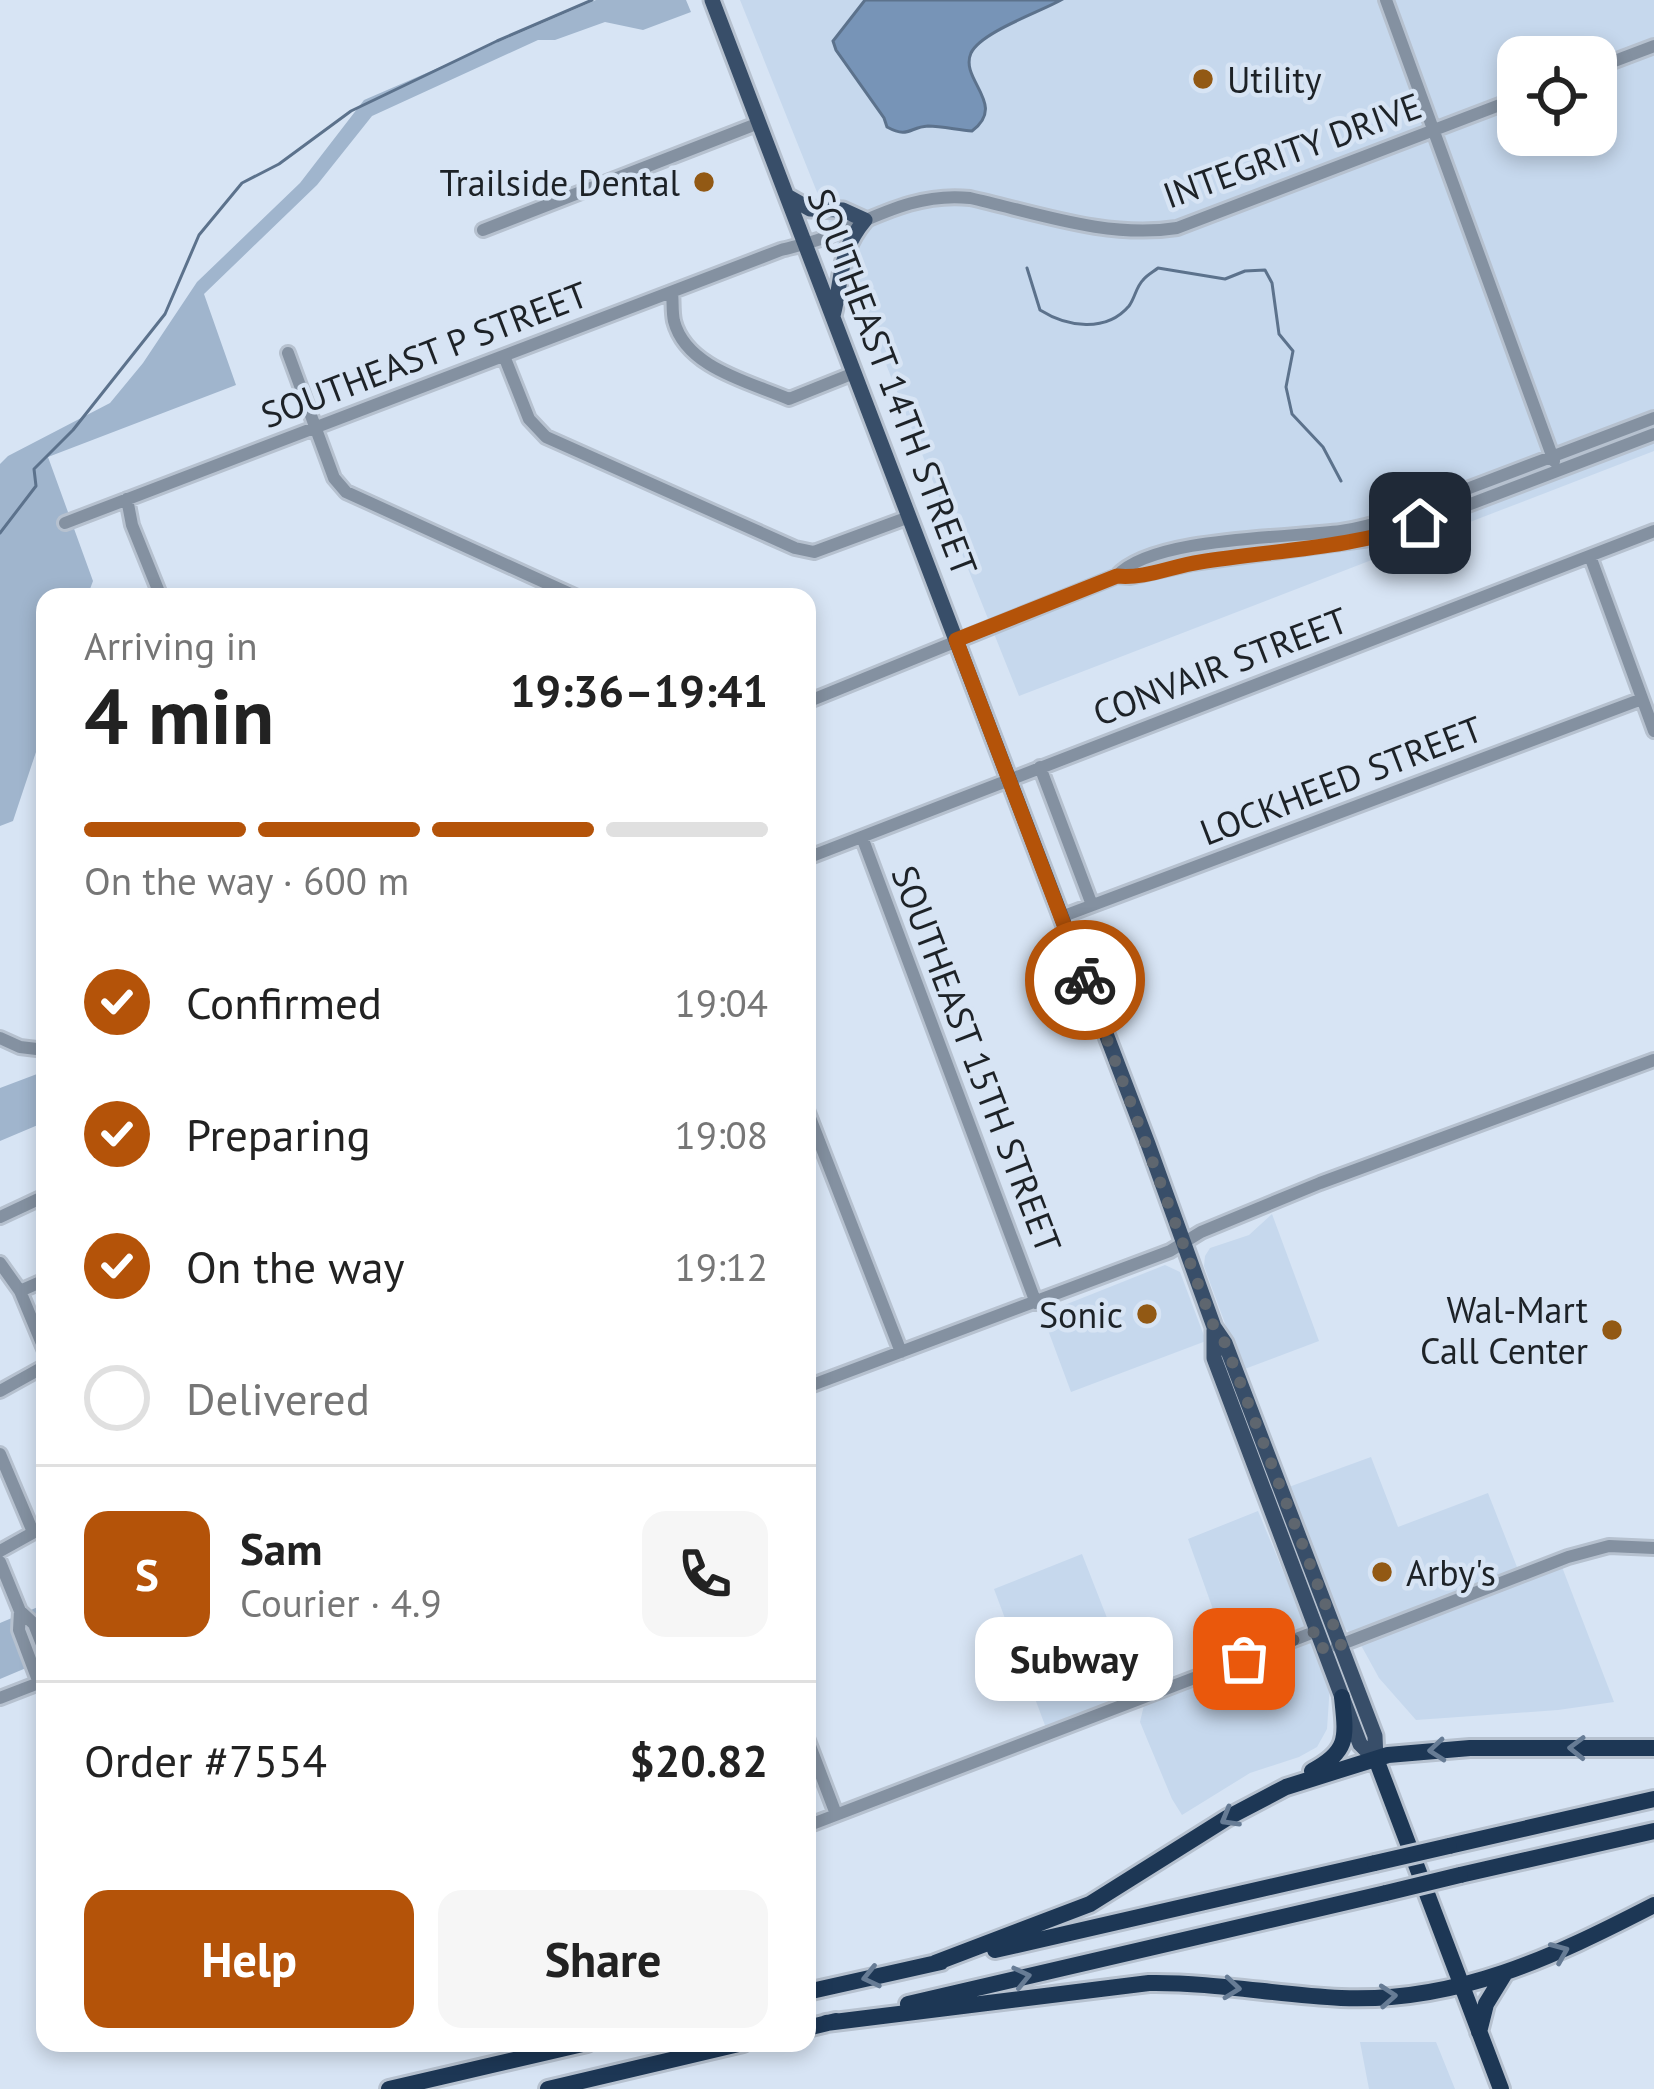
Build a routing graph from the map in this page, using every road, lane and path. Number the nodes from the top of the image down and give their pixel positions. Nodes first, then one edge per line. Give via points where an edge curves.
1 (712, 0) edge
2 (1386, 0) edge
3 (1654, 46) edge
4 (1617, 60) edge
5 (1497, 106) edge
6 (759, 124) junction
7 (1434, 131) junction
8 (787, 196) junction
9 (866, 220) junction
10 (483, 230) dead end
11 (806, 245) junction
12 (672, 292) junction
13 (833, 316) junction
14 (287, 353) dead end
15 (504, 356) junction
16 (854, 373) junction
17 (1654, 418) edge
18 (316, 427) junction
19 (1654, 434) edge
20 (1555, 463) junction
21 (127, 500) junction
22 (909, 517) junction
23 (65, 523) dead end
24 (1654, 531) edge
25 (1590, 556) junction
26 (157, 588) edge
27 (557, 588) edge
28 (956, 640) junction
29 (816, 698) edge
30 (1642, 699) junction
31 (1654, 731) edge
32 (1040, 766) junction
33 (1009, 778) junction
34 (862, 837) junction
35 (816, 855) edge
36 (1092, 905) junction
37 (1061, 917) junction
38 (0, 1038) edge
39 (36, 1049) edge
40 (1654, 1060) edge
41 (816, 1133) edge
42 (36, 1200) edge
43 (0, 1217) edge
44 (1183, 1242) junction
45 (0, 1263) edge
46 (36, 1284) edge
47 (20, 1291) junction
48 (1036, 1303) junction
49 (1214, 1327) junction
50 (36, 1329) edge
51 (901, 1352) junction
52 (36, 1371) edge
53 (816, 1384) edge
54 (0, 1391) edge
55 (0, 1454) edge
56 (36, 1523) edge
57 (36, 1531) edge
58 (1654, 1548) edge
59 (0, 1551) edge
60 (0, 1562) edge
61 (20, 1611) junction
62 (36, 1629) edge
63 (1317, 1631) junction
64 (1333, 1648) junction
65 (36, 1668) edge
66 (36, 1684) edge
67 (1342, 1697) junction
68 (0, 1698) edge
69 (1654, 1748) edge
70 (1376, 1760) junction
71 (816, 1762) edge
72 (1286, 1787) junction
73 (1654, 1799) edge
74 (836, 1814) junction
75 (816, 1822) edge
76 (1654, 1832) edge
77 (1654, 1905) edge
78 (935, 1963) junction
79 (1505, 1972) junction
80 (1460, 1986) junction
81 (816, 1990) edge
82 (826, 2023) junction
83 (816, 2026) edge
84 (1479, 2033) junction
85 (547, 2052) edge
86 (705, 2052) edge
87 (388, 2089) edge
88 (548, 2089) edge
89 (1501, 2089) edge

1 - 6 main road, SOUTHEAST 14TH STREET
2 - 7 street
3 - 4 street
5 - 7 street, INTEGRITY DRIVE
6 - 8 main road, SOUTHEAST 14TH STREET
6 - 10 street
7 - 9 street, INTEGRITY DRIVE via 1177,228 1120,231 951,196
7 - 20 street
8 - 9 main road
8 - 11 main road, SOUTHEAST 14TH STREET
9 - 11 street, INTEGRITY DRIVE
9 - 13 main road via 849,239
11 - 12 street, SOUTHEAST P STREET
11 - 13 main road, SOUTHEAST 14TH STREET
12 - 15 street, SOUTHEAST P STREET
12 - 16 street via 675,322 691,350 735,376 789,399
13 - 16 main road, SOUTHEAST 14TH STREET
14 - 18 street
15 - 18 street, SOUTHEAST P STREET
15 - 22 street via 529,418 546,437 795,548 814,552
16 - 22 main road, SOUTHEAST 14TH STREET
17 - 20 street
18 - 21 street, SOUTHEAST P STREET
18 - 27 street via 346,492
19 - 20 street
20 - 28 street via 1343,530 1174,550
21 - 23 street, SOUTHEAST P STREET
21 - 26 street
22 - 28 main road, SOUTHEAST 14TH STREET
24 - 25 street, CONVAIR STREET
25 - 30 street
25 - 32 street, CONVAIR STREET
28 - 29 street
28 - 33 main road, SOUTHEAST 14TH STREET
30 - 31 street
30 - 36 street, LOCKHEED STREET
32 - 33 street, CONVAIR STREET
32 - 36 street
33 - 34 street, CONVAIR STREET
33 - 37 main road, SOUTHEAST 14TH STREET
34 - 35 street, CONVAIR STREET
34 - 48 street, SOUTHEAST 15TH STREET
36 - 37 street, LOCKHEED STREET
37 - 44 main road, SOUTHEAST 14TH STREET
38 - 39 street
40 - 44 street
41 - 51 street
42 - 43 street
44 - 48 street
44 - 49 main road, SOUTHEAST 14TH STREET
45 - 47 street
46 - 47 street
47 - 50 street
48 - 51 street
49 - 63 main road, SOUTHEAST 14TH STREET via 1214,1358
49 - 64 main road, SOUTHEAST 14TH STREET
51 - 53 street
52 - 54 street
55 - 56 street
57 - 59 street
58 - 64 street via 1610,1546 1568,1557
60 - 61 street
61 - 62 street
61 - 65 street via 19,1630
63 - 64 main road, SOUTHEAST 14TH STREET
63 - 74 street
64 - 67 main road, SOUTHEAST 14TH STREET
64 - 70 main road, SOUTHEAST 14TH STREET via 1375,1736
66 - 68 street
67 - 70 main road, SOUTHEAST 14TH STREET via 1360,1744
67 - 72 highway via 1342,1748
69 -> 70 highway via 1470,1748
70 - 72 highway
70 - 80 highway, SOUTHEAST 14TH STREET
71 - 74 street
72 -> 78 highway via 1090,1904
73 - 78 highway, bridge
74 - 75 street
82 -> 76 highway, bridge
79 -> 77 highway
78 -> 81 highway
79 - 80 highway
79 - 84 highway
82 -> 80 highway via 1149,1983 1344,1998
80 - 84 highway, SOUTHEAST 14TH STREET
82 - 83 highway
84 - 89 highway, SOUTHEAST 14TH STREET
85 - 87 highway
86 - 88 highway

